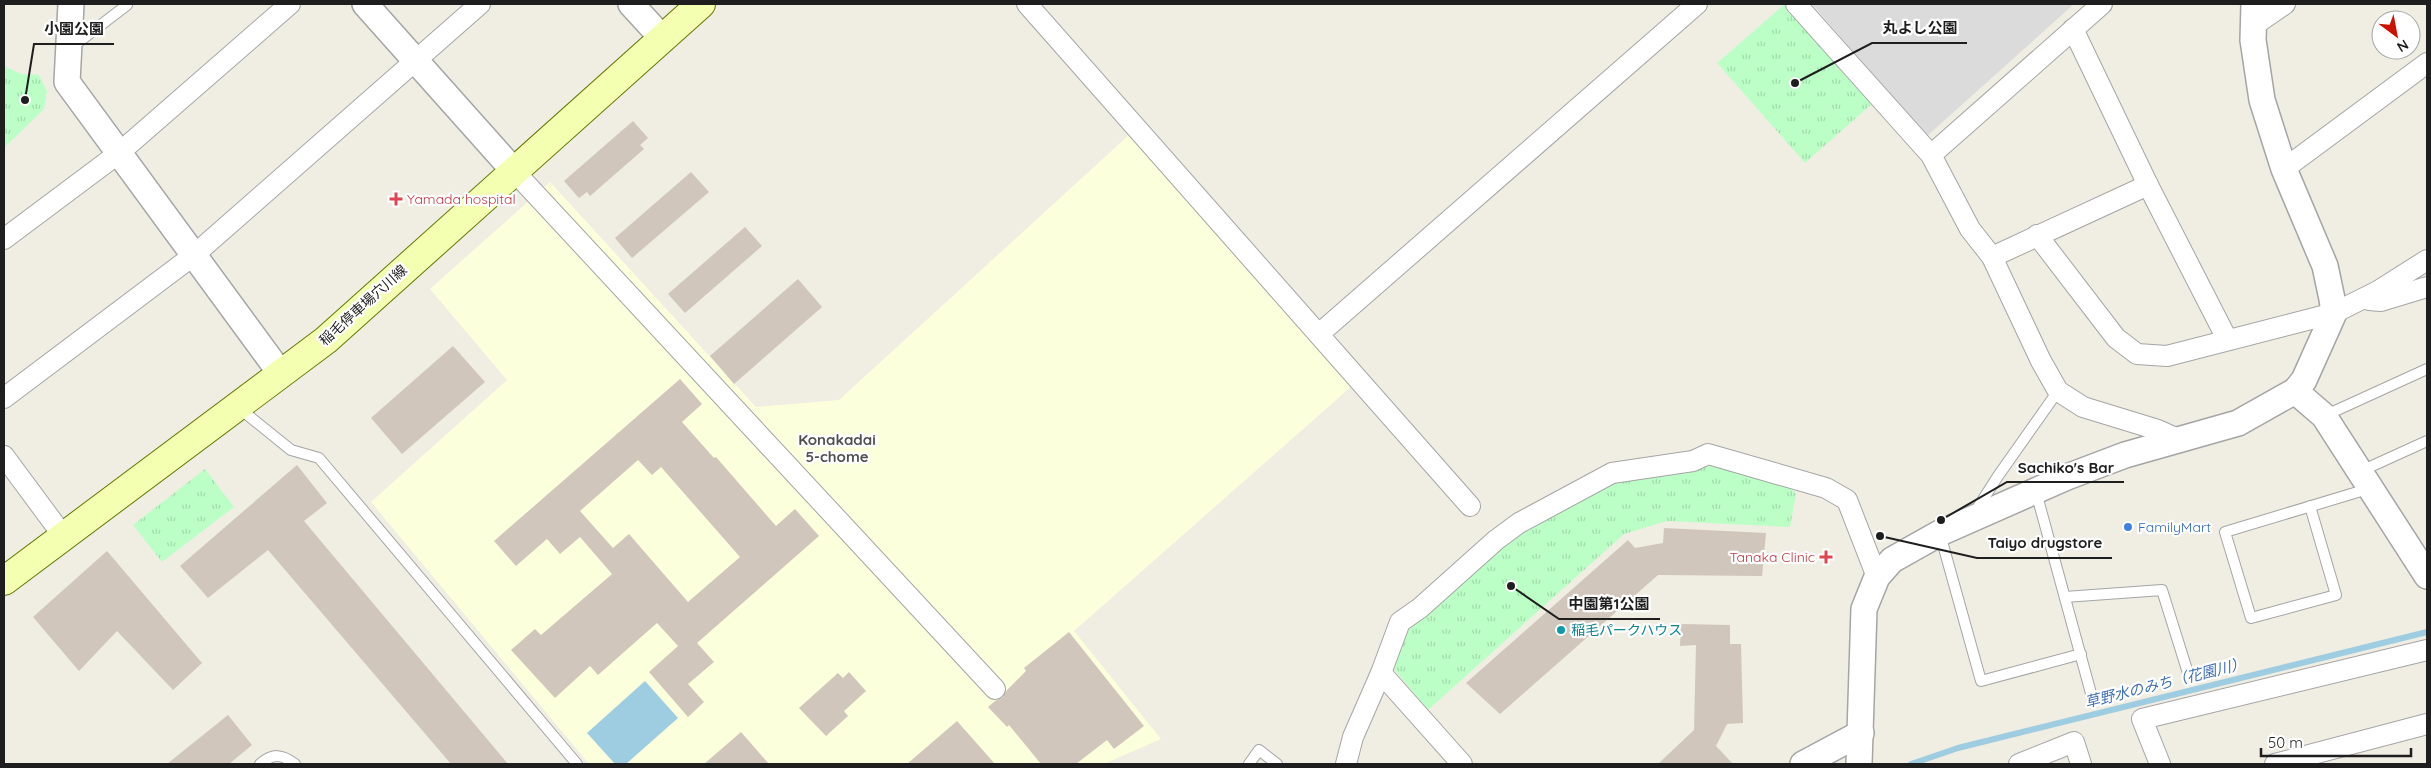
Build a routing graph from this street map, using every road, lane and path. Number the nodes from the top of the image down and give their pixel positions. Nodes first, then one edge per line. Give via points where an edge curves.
1 (71, 4) edge
2 (290, 4) edge
3 (365, 4) edge
4 (480, 4) edge
5 (631, 4) edge
6 (701, 4) edge
7 (1027, 4) edge
8 (1697, 4) edge
9 (1796, 4) edge
10 (2102, 4) edge
11 (2285, 4) edge
12 (127, 5) dead end
13 (2253, 15) edge
14 (2073, 29) junction
15 (663, 39) junction
16 (69, 50) junction
17 (417, 61) junction
18 (2427, 62) edge
19 (119, 153) junction
20 (1931, 155) junction
21 (2284, 170) junction
22 (514, 171) junction
23 (2148, 185) junction
24 (2037, 235) junction
25 (4, 238) edge
26 (194, 255) junction
27 (1992, 258) junction
28 (2427, 260) edge
29 (2427, 287) edge
30 (2361, 300) junction
31 (2334, 313) junction
32 (1319, 334) junction
33 (2227, 339) junction
34 (2427, 369) edge
35 (281, 374) junction
36 (2295, 391) junction
37 (2058, 392) junction
38 (4, 398) edge
39 (237, 407) junction
40 (2324, 416) junction
41 (2178, 439) junction
42 (2427, 441) edge
43 (4, 456) edge
44 (2366, 480) junction
45 (2036, 492) junction
46 (1470, 506) dead end
47 (2310, 506) junction
48 (1970, 520) junction
49 (1940, 533) junction
50 (64, 536) junction
51 (2427, 576) edge
52 (1877, 577) junction
53 (4, 581) edge
54 (2065, 596) junction
55 (2427, 650) edge
56 (2081, 654) junction
57 (1381, 673) junction
58 (2188, 674) dead end
59 (995, 689) dead end
60 (2092, 697) dead end
61 (2427, 724) edge
62 (1861, 733) junction
63 (1859, 762) edge
64 (260, 764) edge
65 (294, 764) edge
66 (577, 764) edge
67 (1249, 764) edge
68 (1277, 764) edge
69 (1346, 764) edge
70 (1462, 764) edge
71 (1803, 764) edge
72 (2019, 764) edge
73 (2081, 764) edge
74 (2160, 764) edge
75 (2275, 764) edge

1 - 16 street
2 - 19 street
3 - 17 street
4 - 17 street
5 - 15 street
6 - 15 main road, 稲毛停車場穴川線
7 - 32 street
8 - 32 street
9 - 20 street
10 - 14 street
11 - 13 street
12 - 16 lane
13 - 21 street via 2253,40 2262,100
14 - 20 street
14 - 23 street
15 - 22 main road, 稲毛停車場穴川線
16 - 19 street via 67,82
17 - 22 street
17 - 26 street
18 - 21 street
19 - 25 street
19 - 26 street
20 - 27 street via 1970,229
21 - 31 street via 2325,266
22 - 35 main road, 稲毛停車場穴川線 via 326,340
22 - 59 street
23 - 24 street
23 - 33 street
24 - 27 street
24 - 33 street via 2116,338 2137,354 2167,356
26 - 35 street
26 - 38 street
27 - 37 street
28 - 30 street
29 - 30 street via 2381,301
30 - 31 street
31 - 33 street
31 - 36 street via 2307,373
32 - 46 street
34 - 40 lane
35 - 39 main road, 稲毛停車場穴川線
36 - 40 street
36 - 41 street via 2238,423
37 - 41 street via 2083,407
37 - 48 lane
39 - 50 main road, 稲毛停車場穴川線
39 - 66 lane via 291,450 319,458
40 - 44 street
41 - 45 street via 2125,455
42 - 44 lane
43 - 50 street
44 - 47 lane
44 - 51 street
45 - 48 street
45 - 54 lane
47 - 47 lane via 2336,595 2251,618 2225,532
48 - 49 street
49 - 52 street via 1892,560
49 - 56 lane via 1981,681
50 - 53 main road, 稲毛停車場穴川線
52 - 57 street via 1847,500 1826,488 1708,454 1693,461 1612,473 1519,523 1400,622
52 - 62 street via 1864,609
54 - 56 lane
54 - 58 lane via 2162,590
55 - 74 street via 2142,719
56 - 60 lane
57 - 69 street via 1353,736
57 - 70 street
61 - 75 street
62 - 63 street
62 - 71 street
64 - 65 lane via 273,755
67 - 68 lane via 1259,750
72 - 73 street via 2074,742

